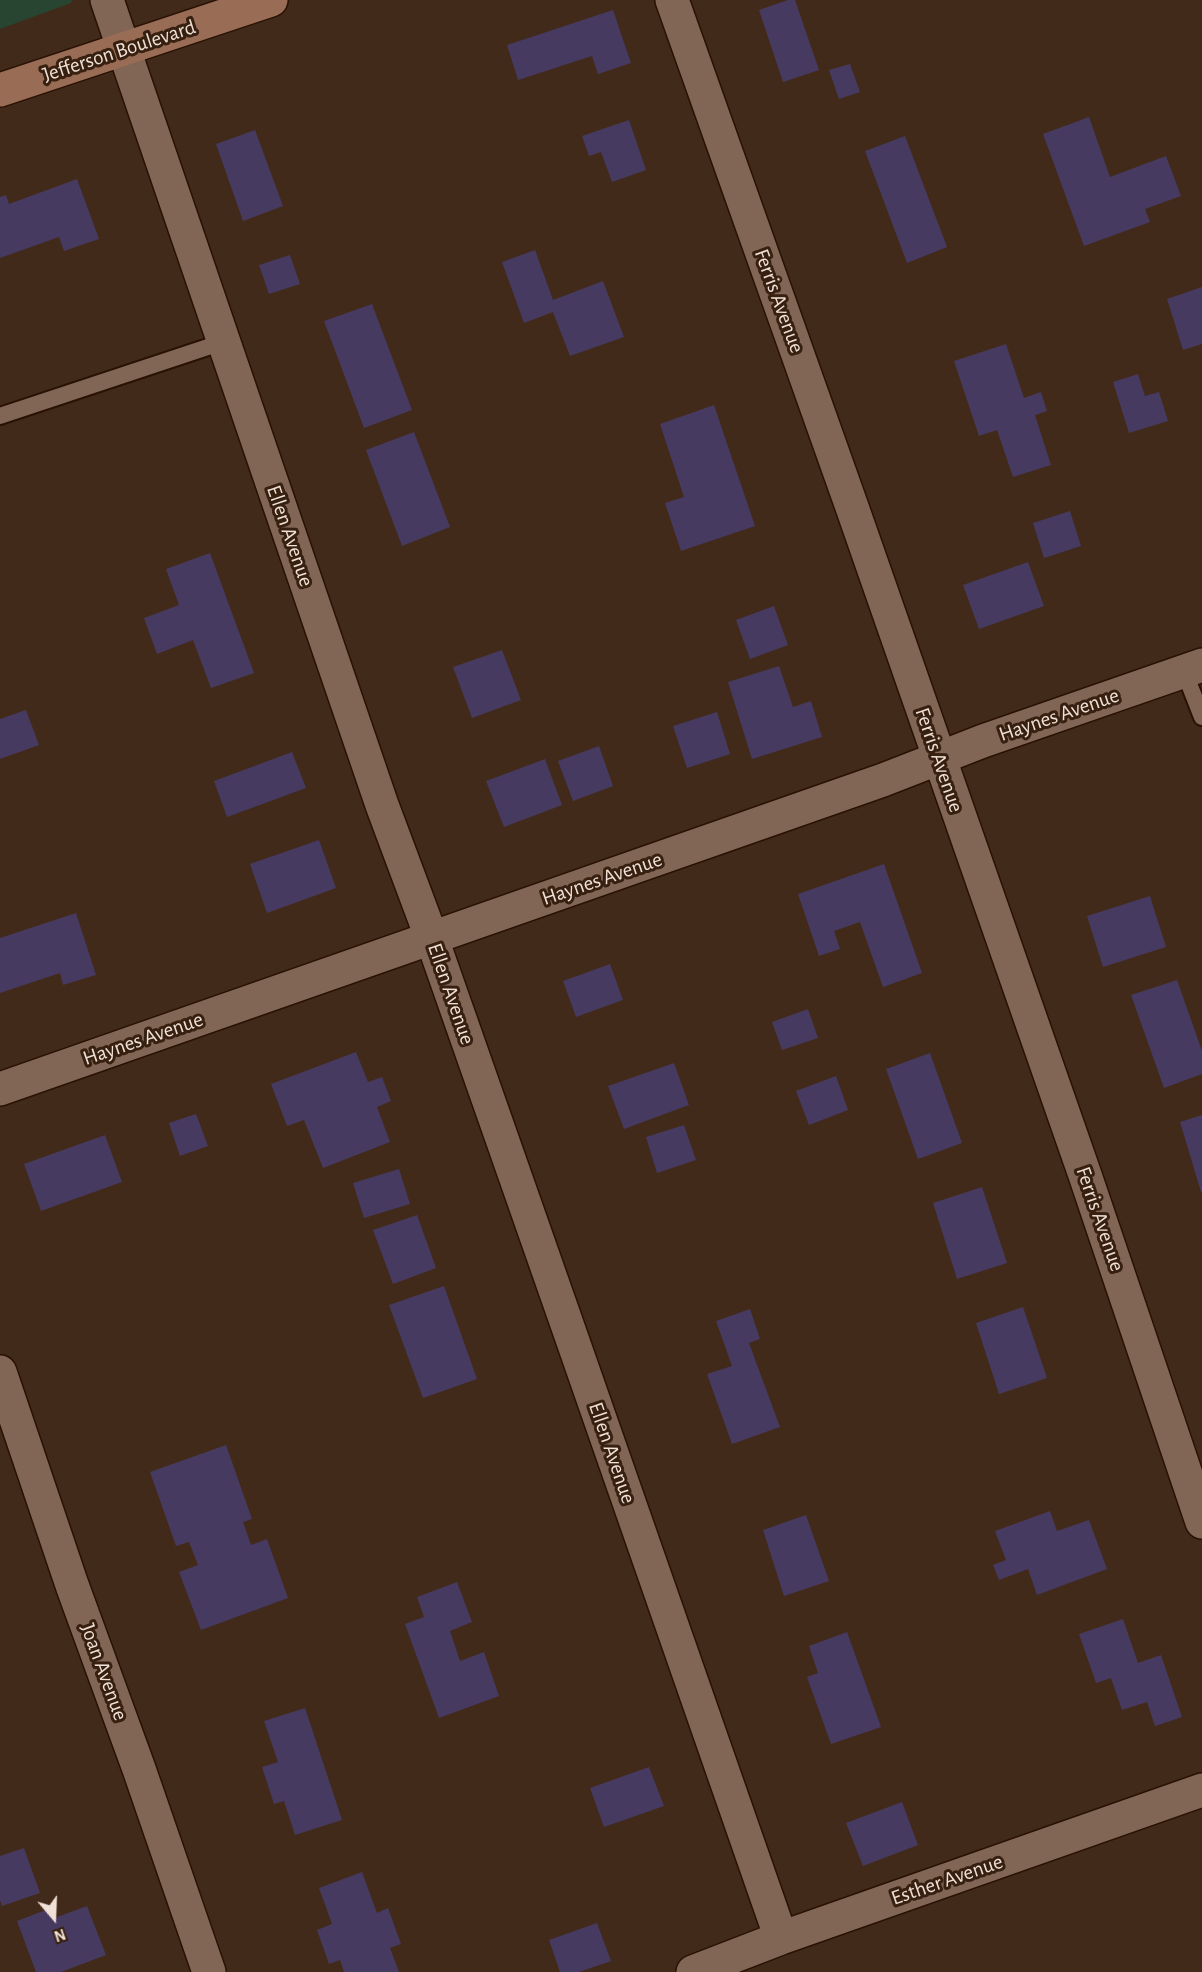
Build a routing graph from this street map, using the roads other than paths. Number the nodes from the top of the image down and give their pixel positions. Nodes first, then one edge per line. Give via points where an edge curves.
1 (107, 0) edge
2 (271, 0) edge
3 (672, 0) edge
4 (122, 49) junction
5 (0, 90) edge
6 (223, 342) junction
7 (0, 416) edge
8 (1193, 668) edge
9 (1202, 717) edge
10 (938, 758) junction
11 (432, 939) junction
12 (0, 1089) edge
13 (0, 1372) edge
14 (1202, 1522) edge
15 (1202, 1790) edge
16 (781, 1938) junction
17 (209, 1972) edge
18 (693, 1972) edge

1 - 4 street, Ellen Avenue
2 - 4 street, Jefferson Boulevard
3 - 10 street, Ferris Avenue
4 - 5 street, Jefferson Boulevard
4 - 6 street, Ellen Avenue
6 - 7 lane
6 - 11 street, Ellen Avenue
8 - 9 lane
8 - 10 street, Haynes Avenue
10 - 11 street, Haynes Avenue
10 - 14 street, Ferris Avenue
11 - 12 street, Haynes Avenue
11 - 16 street, Ellen Avenue
13 - 17 street, Joan Avenue
15 - 16 street, Esther Avenue
16 - 18 street, Esther Avenue

